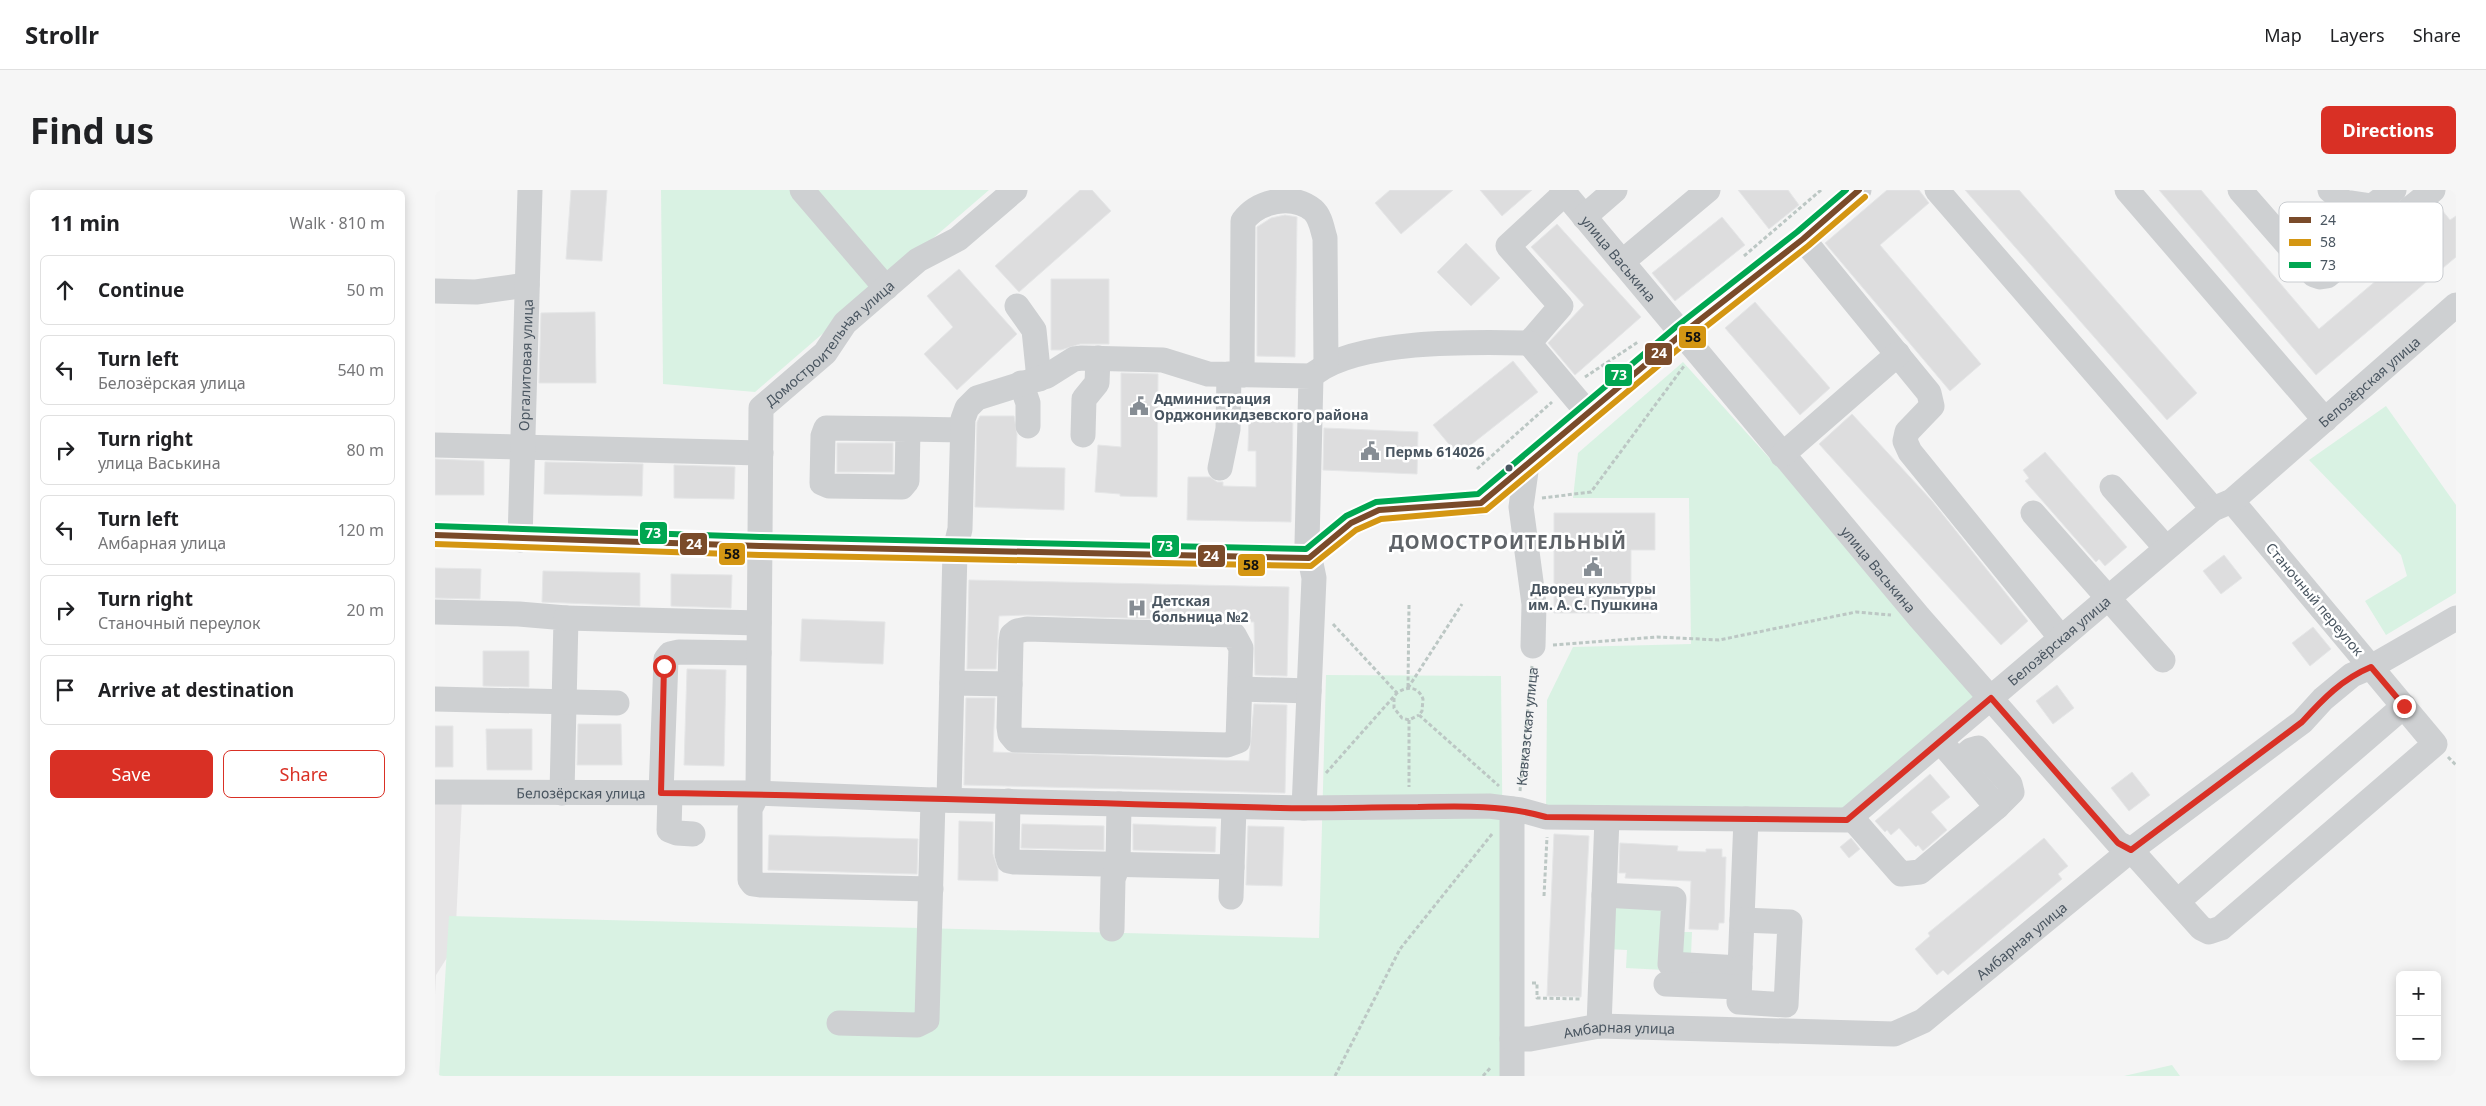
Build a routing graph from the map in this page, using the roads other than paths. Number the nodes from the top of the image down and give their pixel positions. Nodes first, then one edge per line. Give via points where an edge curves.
1 (530, 190) edge
2 (802, 190) edge
3 (1015, 190) edge
4 (1615, 190) edge
5 (1708, 190) edge
6 (1859, 190) edge
7 (1937, 190) edge
8 (2127, 190) edge
9 (2240, 190) edge
10 (2330, 190) edge
11 (2394, 190) edge
12 (2433, 190) edge
13 (1563, 192) edge
14 (2344, 202) edge
15 (2378, 202) edge
16 (2418, 202) edge
17 (1584, 217) junction
18 (2279, 235) edge
19 (958, 239) junction
20 (1803, 239) junction
21 (1622, 262) junction
22 (527, 285) junction
23 (886, 288) junction
24 (435, 291) edge
25 (2456, 305) edge
26 (1017, 306) dead end
27 (1689, 341) junction
28 (1529, 344) junction
29 (825, 353) junction
30 (1898, 354) junction
31 (1098, 358) junction
32 (1319, 370) junction
33 (1236, 374) junction
34 (1030, 381) junction
35 (1588, 413) junction
36 (2325, 420) junction
37 (1028, 426) dead end
38 (908, 429) dead end
39 (962, 430) junction
40 (1083, 435) dead end
41 (435, 445) edge
42 (523, 447) junction
43 (761, 453) junction
44 (1782, 455) junction
45 (1527, 464) junction
46 (1219, 468) dead end
47 (2113, 487) dead end
48 (2223, 505) junction
49 (2033, 513) dead end
50 (435, 535) edge
51 (520, 540) junction
52 (760, 546) junction
53 (2166, 548) junction
54 (955, 550) junction
55 (1309, 558) junction
56 (2109, 597) junction
57 (435, 612) edge
58 (566, 618) junction
59 (2456, 618) edge
60 (759, 623) junction
61 (2061, 638) junction
62 (1533, 646) road end
63 (759, 653) junction
64 (2163, 660) dead end
65 (2371, 667) junction
66 (952, 683) junction
67 (1010, 684) junction
68 (1240, 689) junction
69 (1309, 691) junction
70 (1991, 698) junction
71 (435, 699) edge
72 (564, 702) junction
73 (617, 703) dead end
74 (2404, 706) junction
75 (1940, 741) junction
76 (435, 792) edge
77 (561, 792) junction
78 (665, 793) junction
79 (758, 793) junction
80 (941, 800) junction
81 (1008, 802) junction
82 (1304, 803) junction
83 (1119, 804) junction
84 (1515, 806) junction
85 (1234, 807) junction
86 (1851, 817) junction
87 (1607, 818) junction
88 (1746, 819) junction
89 (693, 834) dead end
90 (2131, 850) junction
91 (1118, 865) junction
92 (1232, 867) junction
93 (931, 889) junction
94 (1604, 895) junction
95 (1231, 897) dead end
96 (2178, 901) junction
97 (1742, 920) junction
98 (1111, 929) dead end
99 (2209, 932) joint
100 (1739, 977) junction
101 (1666, 984) dead end
102 (839, 1023) dead end
103 (1599, 1026) junction
104 (1512, 1039) junction
105 (1512, 1076) edge

1 - 22 street, Оргалитовая улица
2 - 23 street
3 - 19 street, Домостроительная улица
4 - 17 street
5 - 21 street
6 - 20 street
7 - 48 street, Станочный переулок
8 - 36 street
9 - 18 street
10 - 14 street
11 - 15 street
12 - 16 street
13 - 17 street, улица Васькина
13 - 28 street via 1508,246 1561,306
17 - 21 street, улица Васькина
19 - 23 street, Домостроительная улица via 918,260
19 - 29 street via 926,275 866,325
20 - 27 street
20 - 30 street
21 - 27 street, улица Васькина
22 - 24 street via 476,292
22 - 42 street, Оргалитовая улица
23 - 29 street, Домостроительная улица via 845,323
25 - 36 street, Белозёрская улица
26 - 34 street via 1034,330
27 - 35 street
27 - 44 street, улица Васькина
28 - 32 street via 1465,342 1416,346 1360,354
28 - 35 street
29 - 43 street, Домостроительная улица via 761,408
30 - 44 street
30 - 61 street via 1929,393 1932,406 1907,432 1905,441 1910,452
31 - 33 street via 1163,360 1208,374
31 - 34 street via 1074,359
31 - 40 street via 1097,384 1084,398
32 - 33 street
32 - 33 street via 1325,238 1314,211 1303,204 1286,201 1271,202 1251,211 1243,220
32 - 55 street via 1307,544
33 - 46 street
34 - 37 street
34 - 39 street via 977,398 967,408
35 - 45 street
36 - 48 street, Белозёрская улица
38 - 39 street
39 - 54 street via 960,529
41 - 42 street
42 - 43 street
42 - 51 street, Оргалитовая улица
43 - 52 street, Домостроительная улица
44 - 70 street, улица Васькина
45 - 55 street via 1481,503 1379,510 1351,523
45 - 62 street, Кавказская улица via 1521,507 1533,604
47 - 53 street
48 - 53 street, Белозёрская улица
48 - 65 street, Станочный переулок
49 - 56 street
50 - 51 street
51 - 52 street
52 - 54 street
52 - 60 street, Домостроительная улица
53 - 56 street, Белозёрская улица
54 - 55 street
54 - 66 street
55 - 69 street via 1314,578
56 - 61 street, Белозёрская улица
56 - 64 street
57 - 58 street
58 - 60 street
58 - 72 street
59 - 65 street, Амбарная улица
60 - 63 street, Домостроительная улица
61 - 70 street, Белозёрская улица
63 - 78 street via 679,652 666,659
63 - 79 street, Домостроительная улица
65 - 74 street, Станочный переулок
65 - 90 street, Амбарная улица via 2352,675 2302,722
66 - 67 street
66 - 80 street
67 - 68 street via 1012,635 1017,631 1037,629 1234,635 1241,648
67 - 68 street via 1009,727 1015,740 1218,745 1238,741
68 - 69 street
69 - 82 street
70 - 75 street, Белозёрская улица
70 - 90 street, улица Васькина via 2118,843
71 - 72 street
72 - 73 street
72 - 77 street
74 - 96 street
74 - 99 street, Станочный переулок via 2435,744 2221,928
75 - 86 street, Белозёрская улица
75 - 86 street via 1958,761 1978,748 2010,784 2012,792 1920,872 1905,875
76 - 77 street, Белозёрская улица
77 - 78 street, Белозёрская улица
78 - 79 street, Белозёрская улица
78 - 89 street via 669,830
79 - 80 street, Белозёрская улица
79 - 93 street, Домостроительная улица via 750,809 749,873 753,884
80 - 81 street, Белозёрская улица
80 - 93 street
81 - 83 street, Белозёрская улица
81 - 91 street via 1009,861
82 - 84 street, Белозёрская улица via 1409,807
82 - 85 street, Белозёрская улица
83 - 85 street, Белозёрская улица
83 - 91 street
84 - 87 street, Белозёрская улица via 1546,817
84 - 104 street
85 - 92 street
86 - 88 street, Белозёрская улица via 1847,820
87 - 88 street, Белозёрская улица
87 - 94 street
88 - 97 street
90 - 96 street, улица Васькина
90 - 103 street, Амбарная улица via 1923,1021 1894,1034
91 - 92 street
91 - 98 street via 1113,879
92 - 95 street
93 - 102 street via 927,1020 917,1025
94 - 100 street via 1674,899 1670,964
94 - 103 street
96 - 99 street, улица Васькина via 2201,928
97 - 100 street
97 - 100 street via 1790,922 1786,1005 1739,1002
100 - 101 street
103 - 104 street, Амбарная улица via 1531,1039
104 - 105 street

